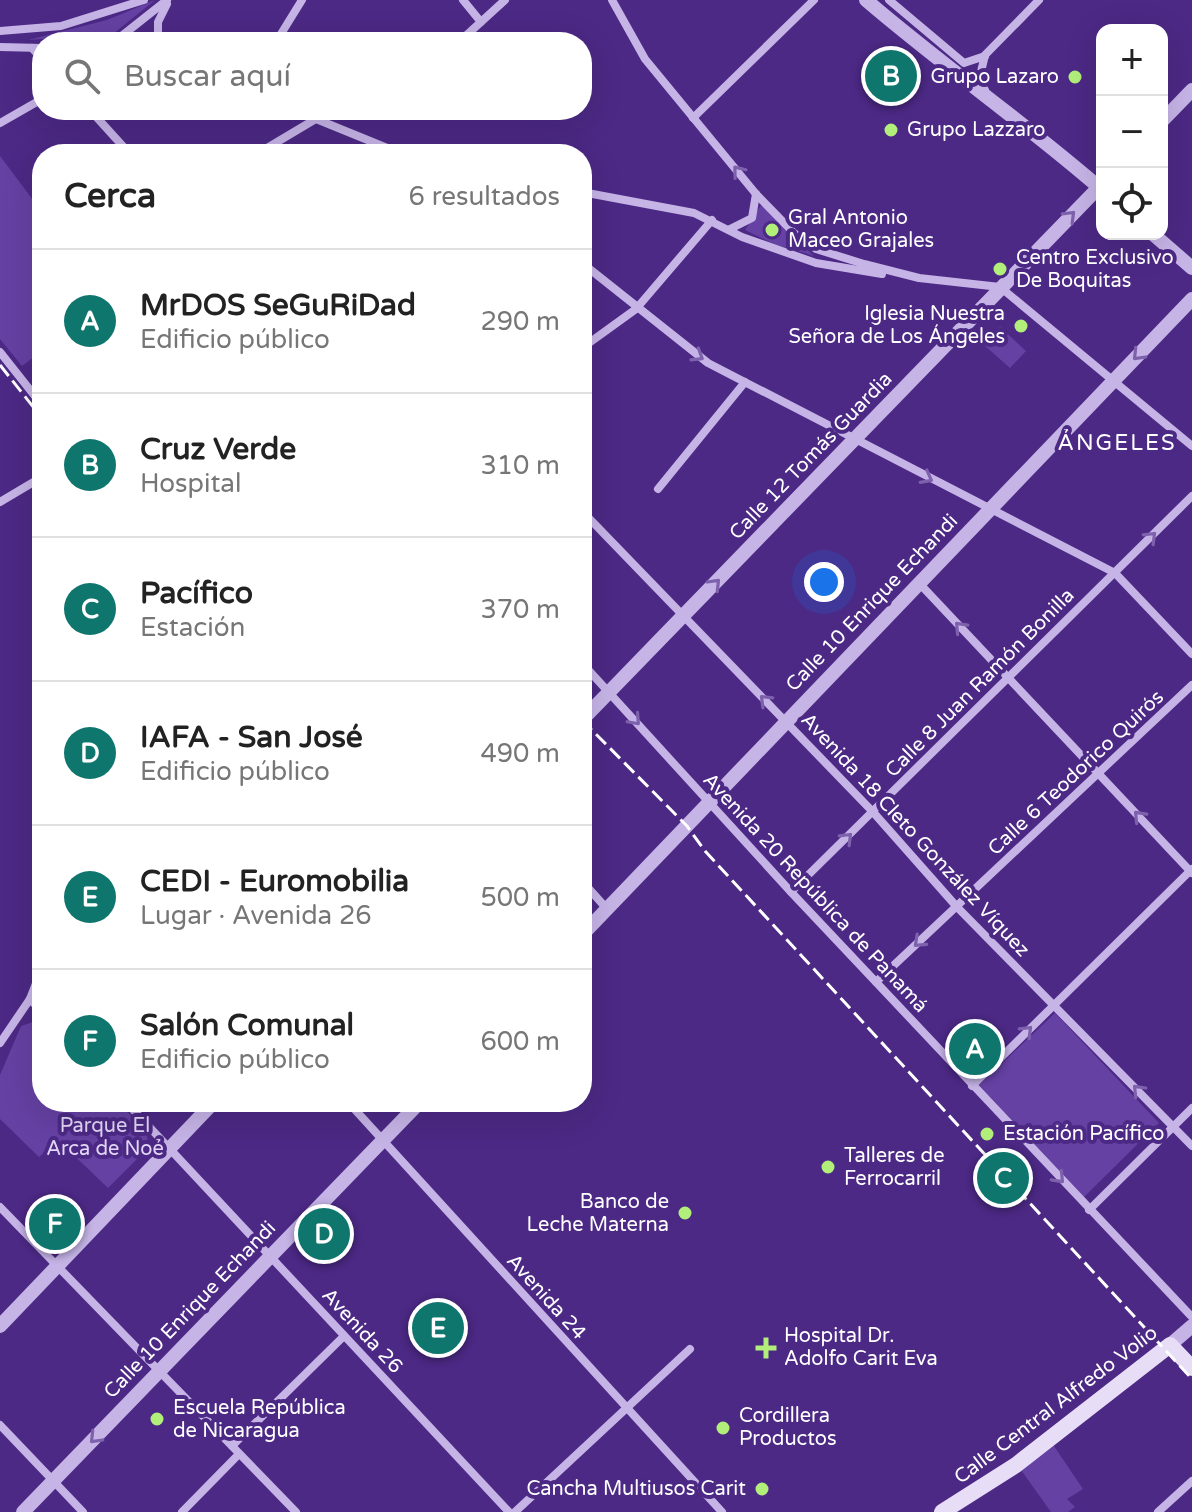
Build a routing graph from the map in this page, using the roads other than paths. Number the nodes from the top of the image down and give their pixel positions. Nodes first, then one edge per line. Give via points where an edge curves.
1 (144, 0) edge
2 (169, 0) edge
3 (302, 0) edge
4 (463, 0) edge
5 (505, 0) edge
6 (612, 0) edge
7 (814, 0) edge
8 (866, 0) edge
9 (889, 0) edge
10 (1039, 0) edge
11 (481, 22) junction
12 (0, 31) edge
13 (128, 32) edge
14 (157, 32) edge
15 (282, 32) edge
16 (470, 32) edge
17 (0, 47) edge
18 (32, 48) edge
19 (985, 55) junction
20 (1192, 90) edge
21 (989, 97) junction
22 (32, 105) edge
23 (1168, 115) edge
24 (693, 118) junction
25 (99, 120) edge
26 (314, 120) joint
27 (0, 123) edge
28 (121, 144) edge
29 (274, 144) edge
30 (376, 144) edge
31 (1096, 183) edge
32 (1096, 192) edge
33 (592, 194) edge
34 (756, 194) junction
35 (712, 220) junction
36 (729, 229) junction
37 (1160, 240) edge
38 (1192, 268) edge
39 (592, 272) edge
40 (919, 278) junction
41 (1000, 287) junction
42 (1192, 299) edge
43 (636, 309) junction
44 (592, 341) edge
45 (0, 352) edge
46 (1112, 381) junction
47 (745, 382) junction
48 (32, 392) edge
49 (855, 439) junction
50 (1192, 446) edge
51 (32, 483) edge
52 (658, 489) dead end
53 (1192, 496) edge
54 (0, 502) edge
55 (988, 511) junction
56 (592, 521) edge
57 (1115, 573) junction
58 (919, 583) junction
59 (683, 617) junction
60 (1192, 654) edge
61 (592, 674) edge
62 (1009, 678) junction
63 (1192, 685) edge
64 (609, 692) junction
65 (592, 710) edge
66 (786, 721) junction
67 (1098, 773) junction
68 (709, 802) junction
69 (873, 812) junction
70 (1191, 871) edge
71 (592, 892) edge
72 (791, 892) junction
73 (957, 907) junction
74 (607, 909) junction
75 (592, 925) edge
76 (876, 982) junction
77 (32, 994) edge
78 (30, 999) joint
79 (1054, 1003) junction
80 (0, 1043) edge
81 (972, 1086) junction
82 (1192, 1108) edge
83 (135, 1112) edge
84 (204, 1112) edge
85 (357, 1112) edge
86 (410, 1112) edge
87 (1173, 1126) junction
88 (383, 1140) junction
89 (1192, 1146) edge
90 (168, 1148) junction
91 (0, 1207) edge
92 (1089, 1210) junction
93 (269, 1257) junction
94 (58, 1266) junction
95 (1192, 1317) edge
96 (0, 1326) edge
97 (1192, 1326) edge
98 (344, 1336) junction
99 (1170, 1345) junction
100 (690, 1349) dead end
101 (1192, 1368) edge
102 (159, 1370) junction
103 (626, 1409) junction
104 (0, 1425) edge
105 (232, 1446) junction
106 (239, 1454) junction
107 (1192, 1481) edge
108 (54, 1482) junction
109 (23, 1512) edge
110 (83, 1512) edge
111 (182, 1512) edge
112 (296, 1512) edge
113 (512, 1512) edge
114 (722, 1512) edge
115 (942, 1512) edge
116 (1158, 1512) edge

1 - 12 street via 88,20
2 - 13 street
2 - 14 street
3 - 15 street
4 - 11 street
5 - 11 street
6 - 24 street via 645,59
7 - 24 street
8 - 21 street
9 - 19 street via 964,63
10 - 19 street
11 - 16 street
17 - 18 street
19 - 21 street via 979,80
20 - 23 street
21 - 31 street
22 - 27 street
34 -> 24 street
25 - 28 street
26 - 29 street
26 - 30 street
41 -> 32 street, Calle 12 Tomás Guardia
33 - 35 street
34 - 36 street via 752,218
34 - 40 street via 816,249
35 - 36 street
35 - 43 street
36 - 40 street via 816,263
37 - 38 street
39 - 43 street
40 - 41 street
41 - 46 street
41 - 49 street, Calle 12 Tomás Guardia
42 -> 46 street, Calle 10 Enrique Echandi
43 - 44 street
43 -> 47 street via 692,353
45 - 48 street
46 - 50 street
46 - 55 street, Calle 10 Enrique Echandi
47 - 49 street
47 - 52 street
49 -> 55 street
59 -> 49 street, Calle 12 Tomás Guardia
51 - 54 street
57 -> 53 street, Calle 8 Juan Ramón Bonilla
55 - 57 street
55 - 58 street, Calle 10 Enrique Echandi
56 - 59 street, Avenida 18 Cleto González Víquez
57 - 60 street
57 - 62 street, Calle 8 Juan Ramón Bonilla
62 -> 58 street
58 - 66 street, Calle 10 Enrique Echandi
59 - 64 street, Calle 12 Tomás Guardia
66 -> 59 street, Avenida 18 Cleto González Víquez
61 - 64 street, Avenida 20 República de Panamá
62 - 67 street
62 - 69 street, Calle 8 Juan Ramón Bonilla
63 - 67 street, Calle 6 Teodorico Quirós
64 - 65 street, Calle 12 Tomás Guardia
64 -> 68 street, Avenida 20 República de Panamá
66 - 68 street, Calle 10 Enrique Echandi
66 - 69 street, Avenida 18 Cleto González Víquez
70 -> 67 street
67 - 73 street, Calle 6 Teodorico Quirós
68 - 72 street, Avenida 20 República de Panamá
68 - 74 street, Calle 10 Enrique Echandi
72 -> 69 street, Calle 8 Juan Ramón Bonilla
69 - 73 street, Avenida 18 Cleto González Víquez
70 - 79 street
71 - 74 street
72 - 76 street, Avenida 20 República de Panamá
73 -> 76 street, Calle 6 Teodorico Quirós
73 - 79 street, Avenida 18 Cleto González Víquez
74 - 75 street, Calle 10 Enrique Echandi
76 - 81 street, Avenida 20 República de Panamá
77 - 78 street
78 - 80 street
81 -> 79 street
87 -> 79 street, Avenida 18 Cleto González Víquez
81 -> 92 street, Avenida 20 República de Panamá
82 - 87 street
83 - 90 street, Avenida 26
84 - 90 street
85 - 88 street, Avenida 24
86 - 88 street, Calle 10 Enrique Echandi
87 - 89 street, Avenida 18 Cleto González Víquez
87 - 92 street
88 - 93 street, Calle 10 Enrique Echandi
88 - 103 street, Avenida 24
90 - 93 street, Avenida 26
90 - 94 street
91 - 94 street
92 - 95 street, Avenida 20 República de Panamá
93 - 98 street, Avenida 26
93 - 102 street, Calle 10 Enrique Echandi
94 - 96 street
94 - 102 street
97 - 99 street, Calle Central Alfredo Volio
98 - 105 street
98 - 113 street, Avenida 26
99 - 101 main road
99 - 115 main road, Calle Central Alfredo Volio via 1028,1456
100 - 103 street
102 - 105 street
102 -> 108 street, Calle 10 Enrique Echandi
103 - 113 street
103 - 114 street, Avenida 24
104 - 108 street
105 - 106 street
106 - 111 street
106 - 112 street
107 - 116 street
108 - 109 street, Calle 10 Enrique Echandi
108 - 110 street

